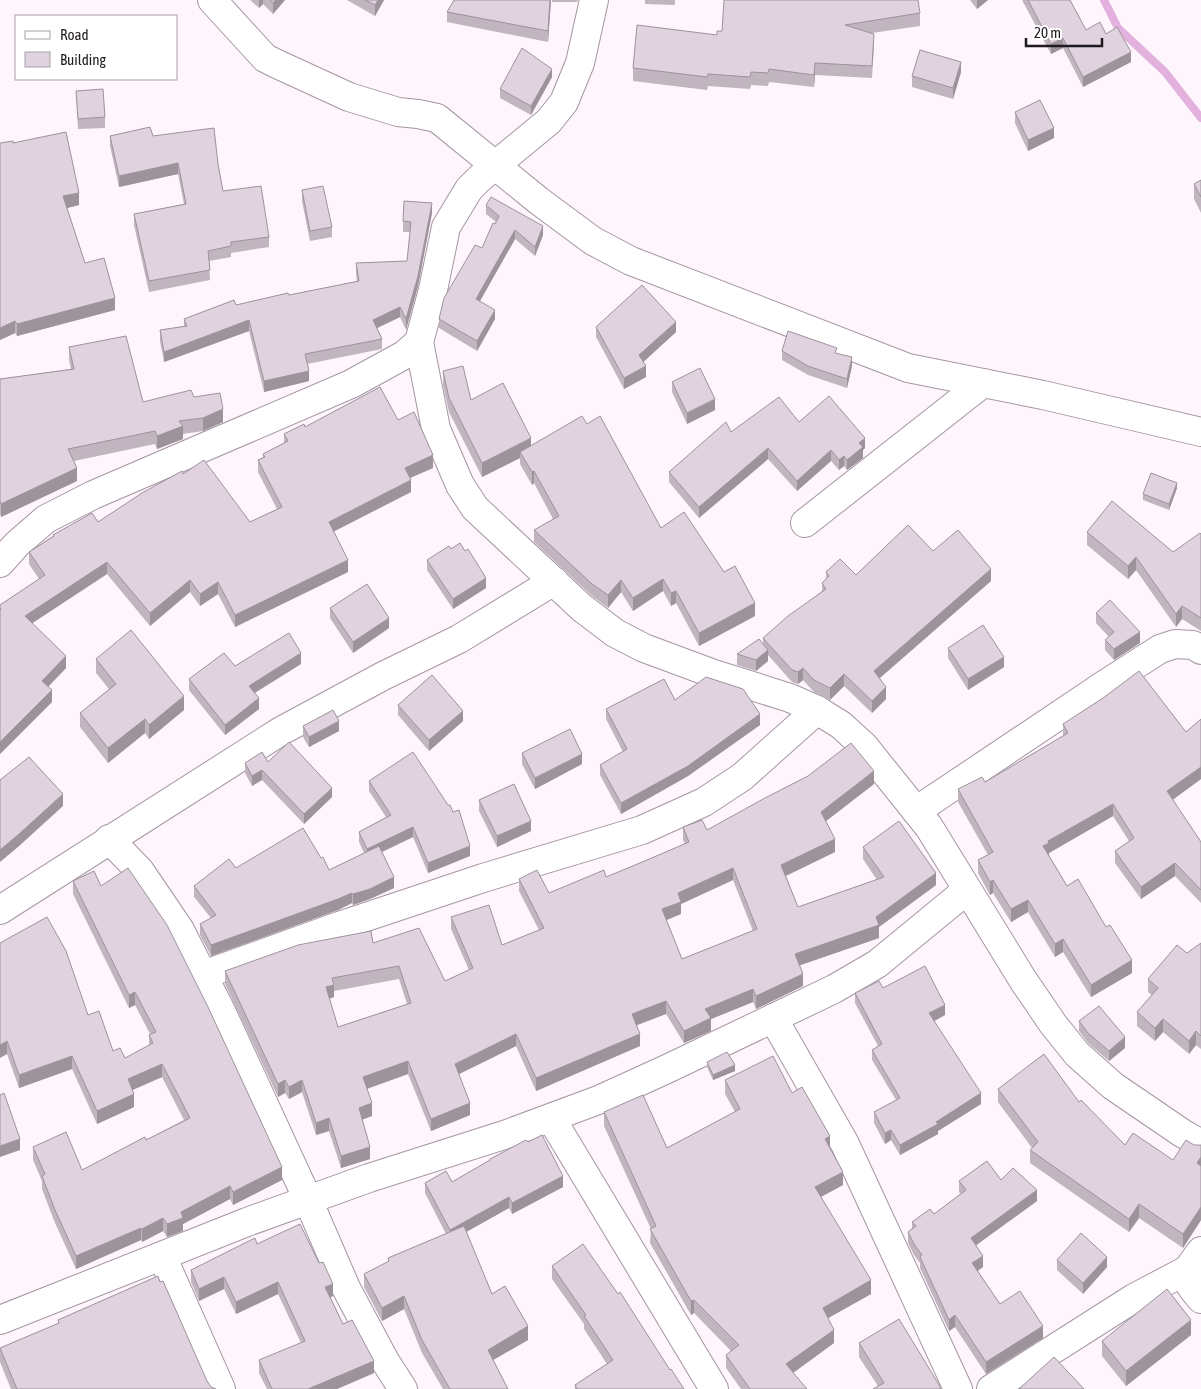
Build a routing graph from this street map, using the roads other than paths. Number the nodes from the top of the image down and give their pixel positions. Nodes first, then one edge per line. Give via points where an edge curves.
1 (212, 0) edge
2 (594, 0) edge
3 (496, 166) junction
4 (418, 342) junction
5 (983, 384) junction
6 (1201, 432) edge
7 (805, 523) dead end
8 (0, 563) edge
9 (554, 581) junction
10 (1201, 650) edge
11 (817, 710) junction
12 (916, 811) junction
13 (109, 839) junction
14 (967, 890) junction
15 (0, 910) edge
16 (203, 975) junction
17 (774, 1018) junction
18 (550, 1118) junction
19 (1201, 1144) edge
20 (308, 1200) junction
21 (162, 1256) junction
22 (1194, 1260) edge
23 (1201, 1299) edge
24 (0, 1320) edge
25 (221, 1389) edge
26 (403, 1389) edge
27 (714, 1389) edge
28 (958, 1389) edge
29 (991, 1389) edge

1 - 3 street via 265,58 349,98 398,112 437,118
2 - 3 street via 580,63 564,102 549,121
3 - 4 street via 469,190 446,227
3 - 5 street via 593,241 631,262 908,368
4 - 8 street via 404,356 351,384 93,495 46,519
4 - 9 street via 436,430 460,485 475,508
5 - 6 street
5 - 7 street
9 - 11 street via 615,633 697,667
9 - 13 street via 458,638 281,731
10 - 12 street via 1193,645 1175,644 1160,650
11 - 12 street via 841,725 864,746
11 - 16 street via 742,777 704,802 642,830 483,878
12 - 14 street
13 - 15 street
13 - 16 street via 140,871 180,930
14 - 17 street via 877,964
14 - 19 street via 1023,980 1076,1054 1113,1086
16 - 20 street
17 - 18 street via 601,1099
17 - 28 street via 845,1144
18 - 20 street
18 - 27 street
20 - 21 street
20 - 26 street via 346,1288
21 - 24 street
21 - 25 street
22 - 23 street via 1186,1276
22 - 29 street

